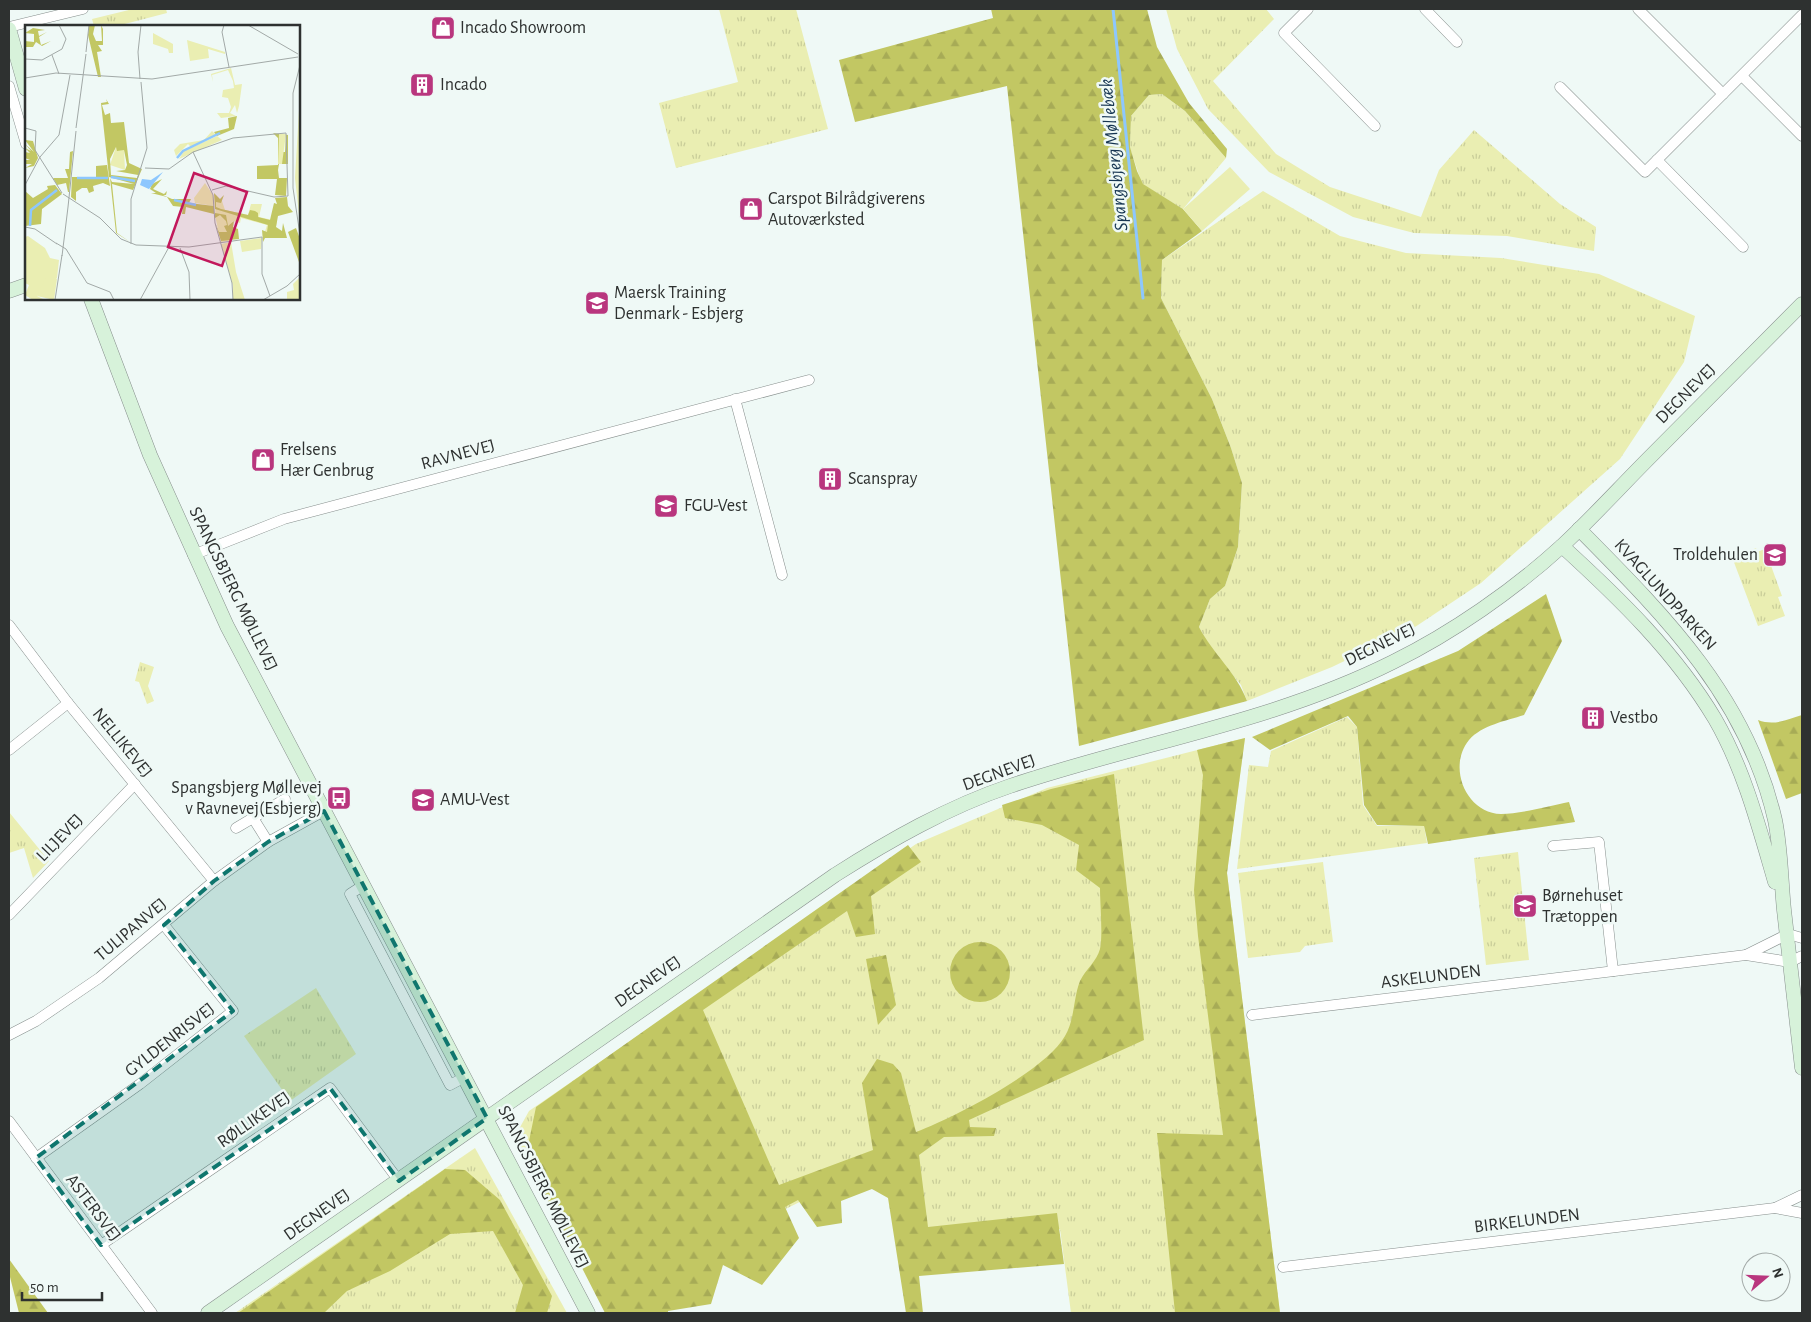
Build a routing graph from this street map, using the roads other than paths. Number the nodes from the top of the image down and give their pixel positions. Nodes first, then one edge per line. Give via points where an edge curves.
1 (83, 9) edge
2 (1308, 9) edge
3 (1425, 9) edge
4 (1638, 9) edge
5 (1798, 9) edge
6 (1802, 14) edge
7 (9, 28) edge
8 (1457, 42) dead end
9 (12, 58) edge
10 (1742, 76) junction
11 (9, 86) edge
12 (25, 87) edge
13 (1560, 87) dead end
14 (1723, 94) junction
15 (1375, 126) dead end
16 (1802, 136) edge
17 (25, 141) edge
18 (1657, 160) junction
19 (1743, 247) dead end
20 (25, 285) edge
21 (9, 291) edge
22 (91, 300) edge
23 (1802, 304) edge
24 (808, 380) dead end
25 (735, 399) junction
26 (1579, 529) junction
27 (1562, 546) junction
28 (193, 555) junction
29 (782, 575) dead end
30 (9, 625) edge
31 (68, 703) junction
32 (9, 750) edge
33 (135, 784) junction
34 (285, 799) dead end
35 (324, 811) junction
36 (253, 818) junction
37 (236, 828) dead end
38 (268, 842) junction
39 (1553, 846) dead end
40 (214, 880) junction
41 (9, 915) edge
42 (1785, 917) junction
43 (164, 925) junction
44 (1788, 934) junction
45 (1802, 938) edge
46 (1746, 955) junction
47 (1796, 959) edge
48 (1613, 971) junction
49 (1252, 1015) dead end
50 (9, 1035) edge
51 (1802, 1068) edge
52 (487, 1118) junction
53 (9, 1121) edge
54 (36, 1158) junction
55 (399, 1181) junction
56 (1802, 1195) edge
57 (1775, 1208) junction
58 (1802, 1213) edge
59 (101, 1245) junction
60 (1283, 1267) dead end
61 (152, 1313) edge
62 (208, 1313) edge
63 (588, 1313) edge

1 - 7 street
2 - 15 street via 1284,33
3 - 8 street
4 - 14 street
5 - 6 street
6 - 10 street
7 - 9 street
9 - 12 street
10 - 14 street
10 - 16 street
11 - 17 street
13 - 18 street via 1645,172
14 - 18 street
18 - 19 street
20 - 21 street
22 - 28 street, SPANGSBJERG MØLLEVEJ via 150,455
23 - 26 street, DEGNEVEJ
24 - 25 street, RAVNEVEJ
25 - 28 street, RAVNEVEJ via 284,519
25 - 29 street
26 - 27 street, DEGNEVEJ
26 - 42 street, KVAGLUNDPARKEN via 1668,620 1725,697 1752,751 1775,821
27 - 42 street, KVAGLUNDPARKEN via 1670,654 1715,720 1737,764 1752,806
27 - 52 street, DEGNEVEJ via 1494,600 1440,636 1384,666 1313,697 1248,720 1008,787 942,814 884,844
28 - 35 street, SPANGSBJERG MØLLEVEJ
30 - 31 street, NELLIKEVEJ
31 - 32 street
31 - 33 street, NELLIKEVEJ
33 - 40 street, NELLIKEVEJ
33 - 41 street, LILJEVEJ
34 - 36 street
35 - 38 street, TULIPANVEJ
35 - 52 street, SPANGSBJERG MØLLEVEJ
36 - 37 street
36 - 38 street
38 - 40 street, TULIPANVEJ
39 - 48 street via 1599,842
40 - 43 street, TULIPANVEJ
42 - 44 street, KVAGLUNDPARKEN
43 - 50 street, TULIPANVEJ via 99,978 36,1021
43 - 54 street, GYLDENRISVEJ via 233,1012
44 - 45 street
44 - 46 street, ASKELUNDEN
44 - 47 street, KVAGLUNDPARKEN
46 - 47 street, ASKELUNDEN
46 - 48 street, ASKELUNDEN
47 - 51 street, KVAGLUNDPARKEN
48 - 49 street, ASKELUNDEN
52 - 55 street, DEGNEVEJ
52 - 63 street, SPANGSBJERG MØLLEVEJ
53 - 54 street, ASTERSVEJ
54 - 59 street, ASTERSVEJ
55 - 59 street, RØLLIKEVEJ via 330,1088
55 - 62 street, DEGNEVEJ
56 - 57 street, BIRKELUNDEN
57 - 58 street, BIRKELUNDEN
57 - 60 street, BIRKELUNDEN
59 - 61 street, ASTERSVEJ

